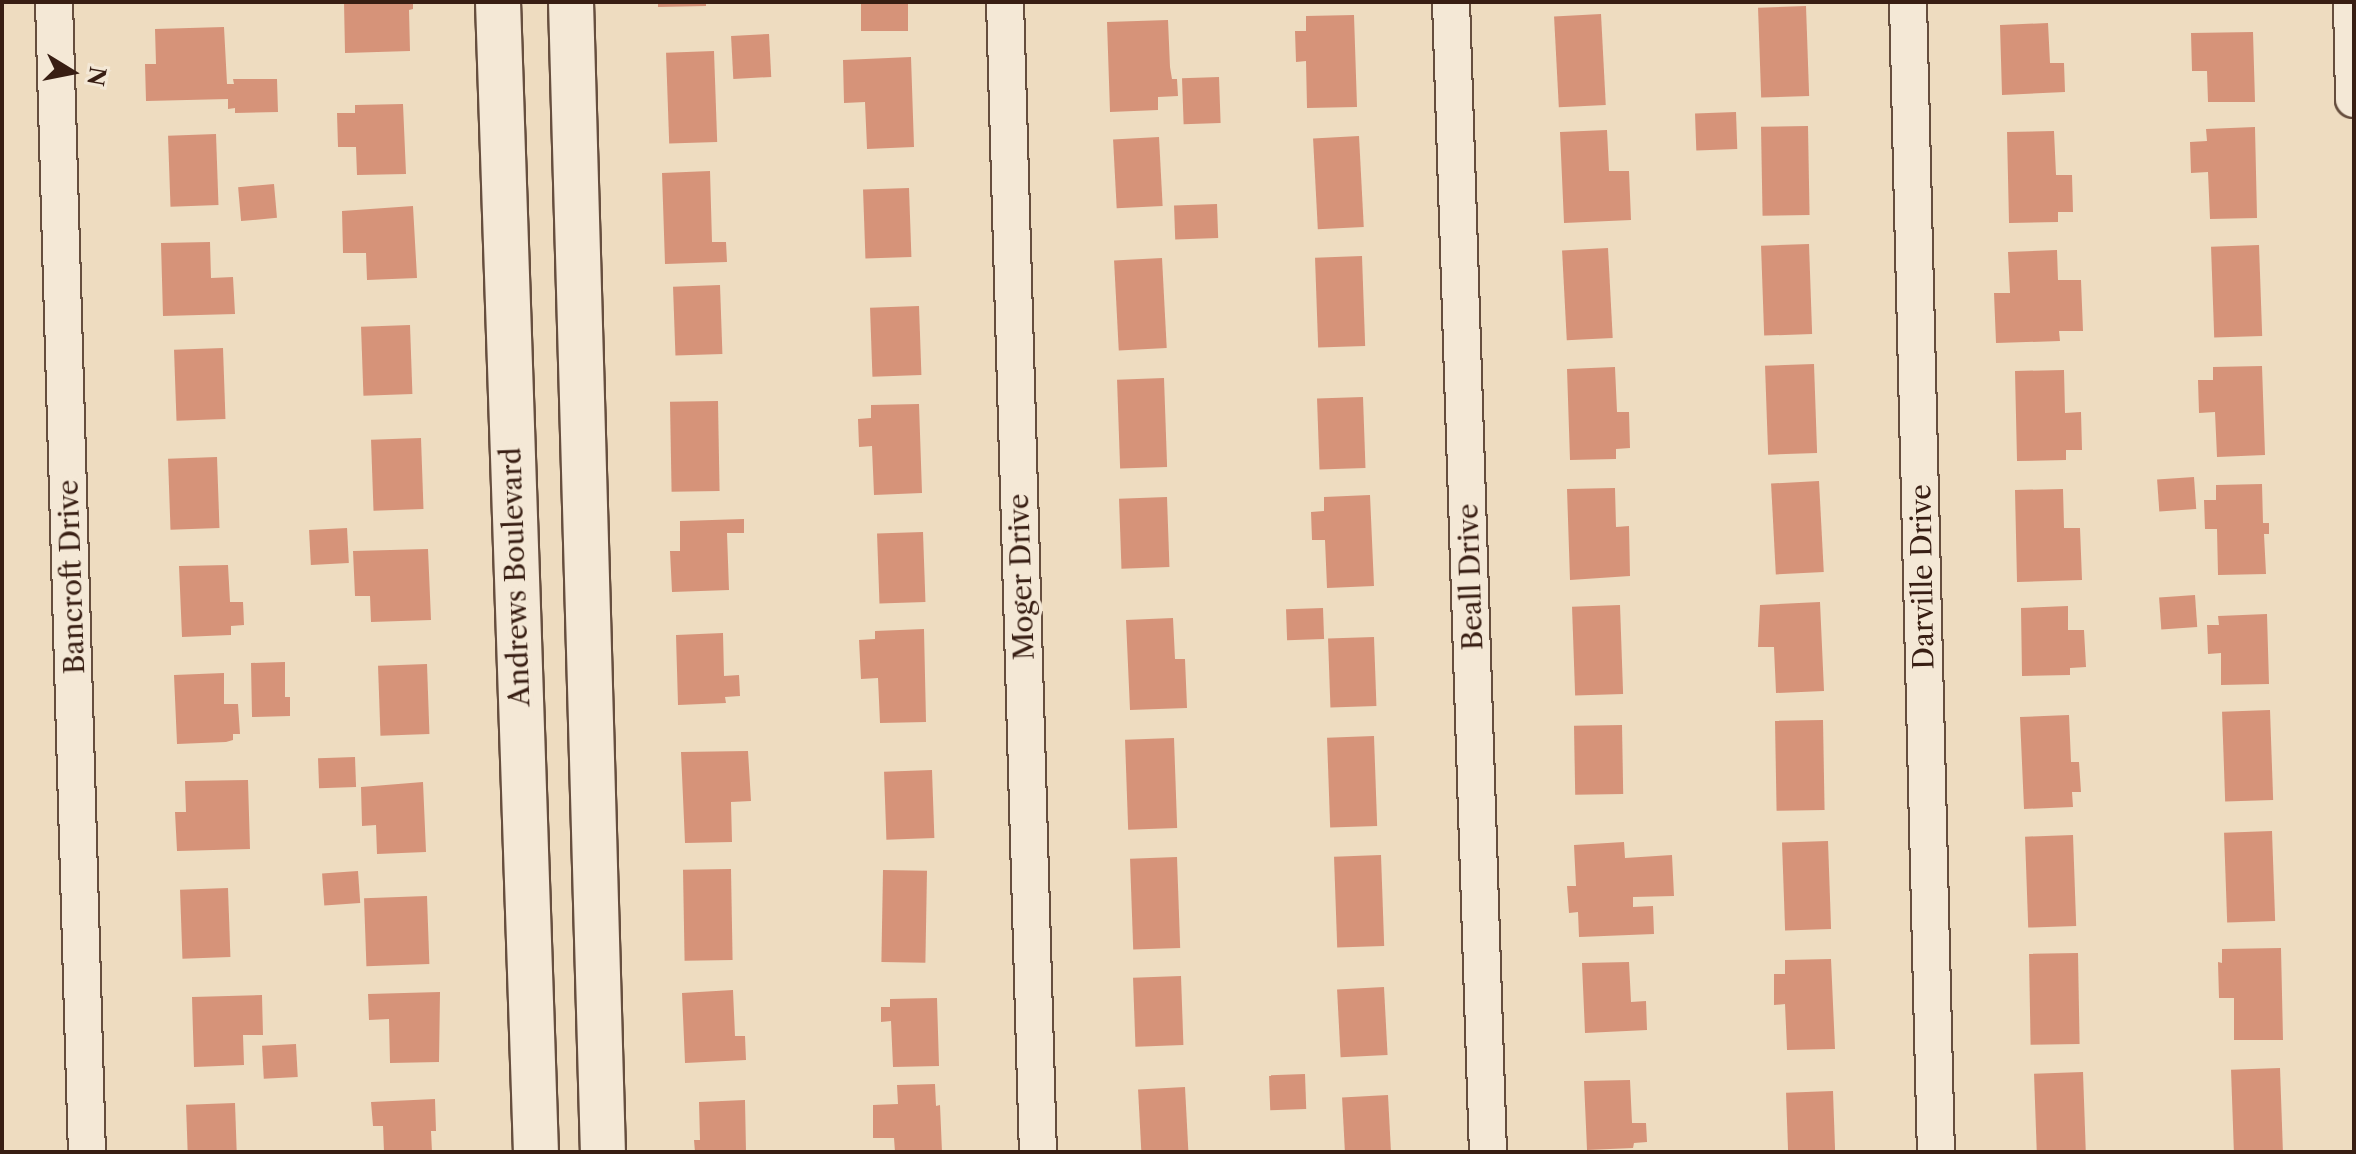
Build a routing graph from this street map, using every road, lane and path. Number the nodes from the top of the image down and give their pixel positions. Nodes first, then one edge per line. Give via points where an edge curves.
1 (54, 2) edge
2 (498, 2) edge
3 (571, 2) edge
4 (1005, 2) edge
5 (1451, 2) edge
6 (1908, 2) edge
7 (2352, 2) edge
8 (2354, 99) edge
9 (87, 1152) edge
10 (536, 1152) edge
11 (603, 1152) edge
12 (1038, 1152) edge
13 (1488, 1152) edge
14 (1936, 1152) edge

1 - 9 street, Bancroft Drive
2 - 10 street, Andrews Boulevard
3 - 11 street
4 - 12 street, Moger Drive
5 - 13 street, Beall Drive
6 - 14 street, Darville Drive
7 - 8 street

